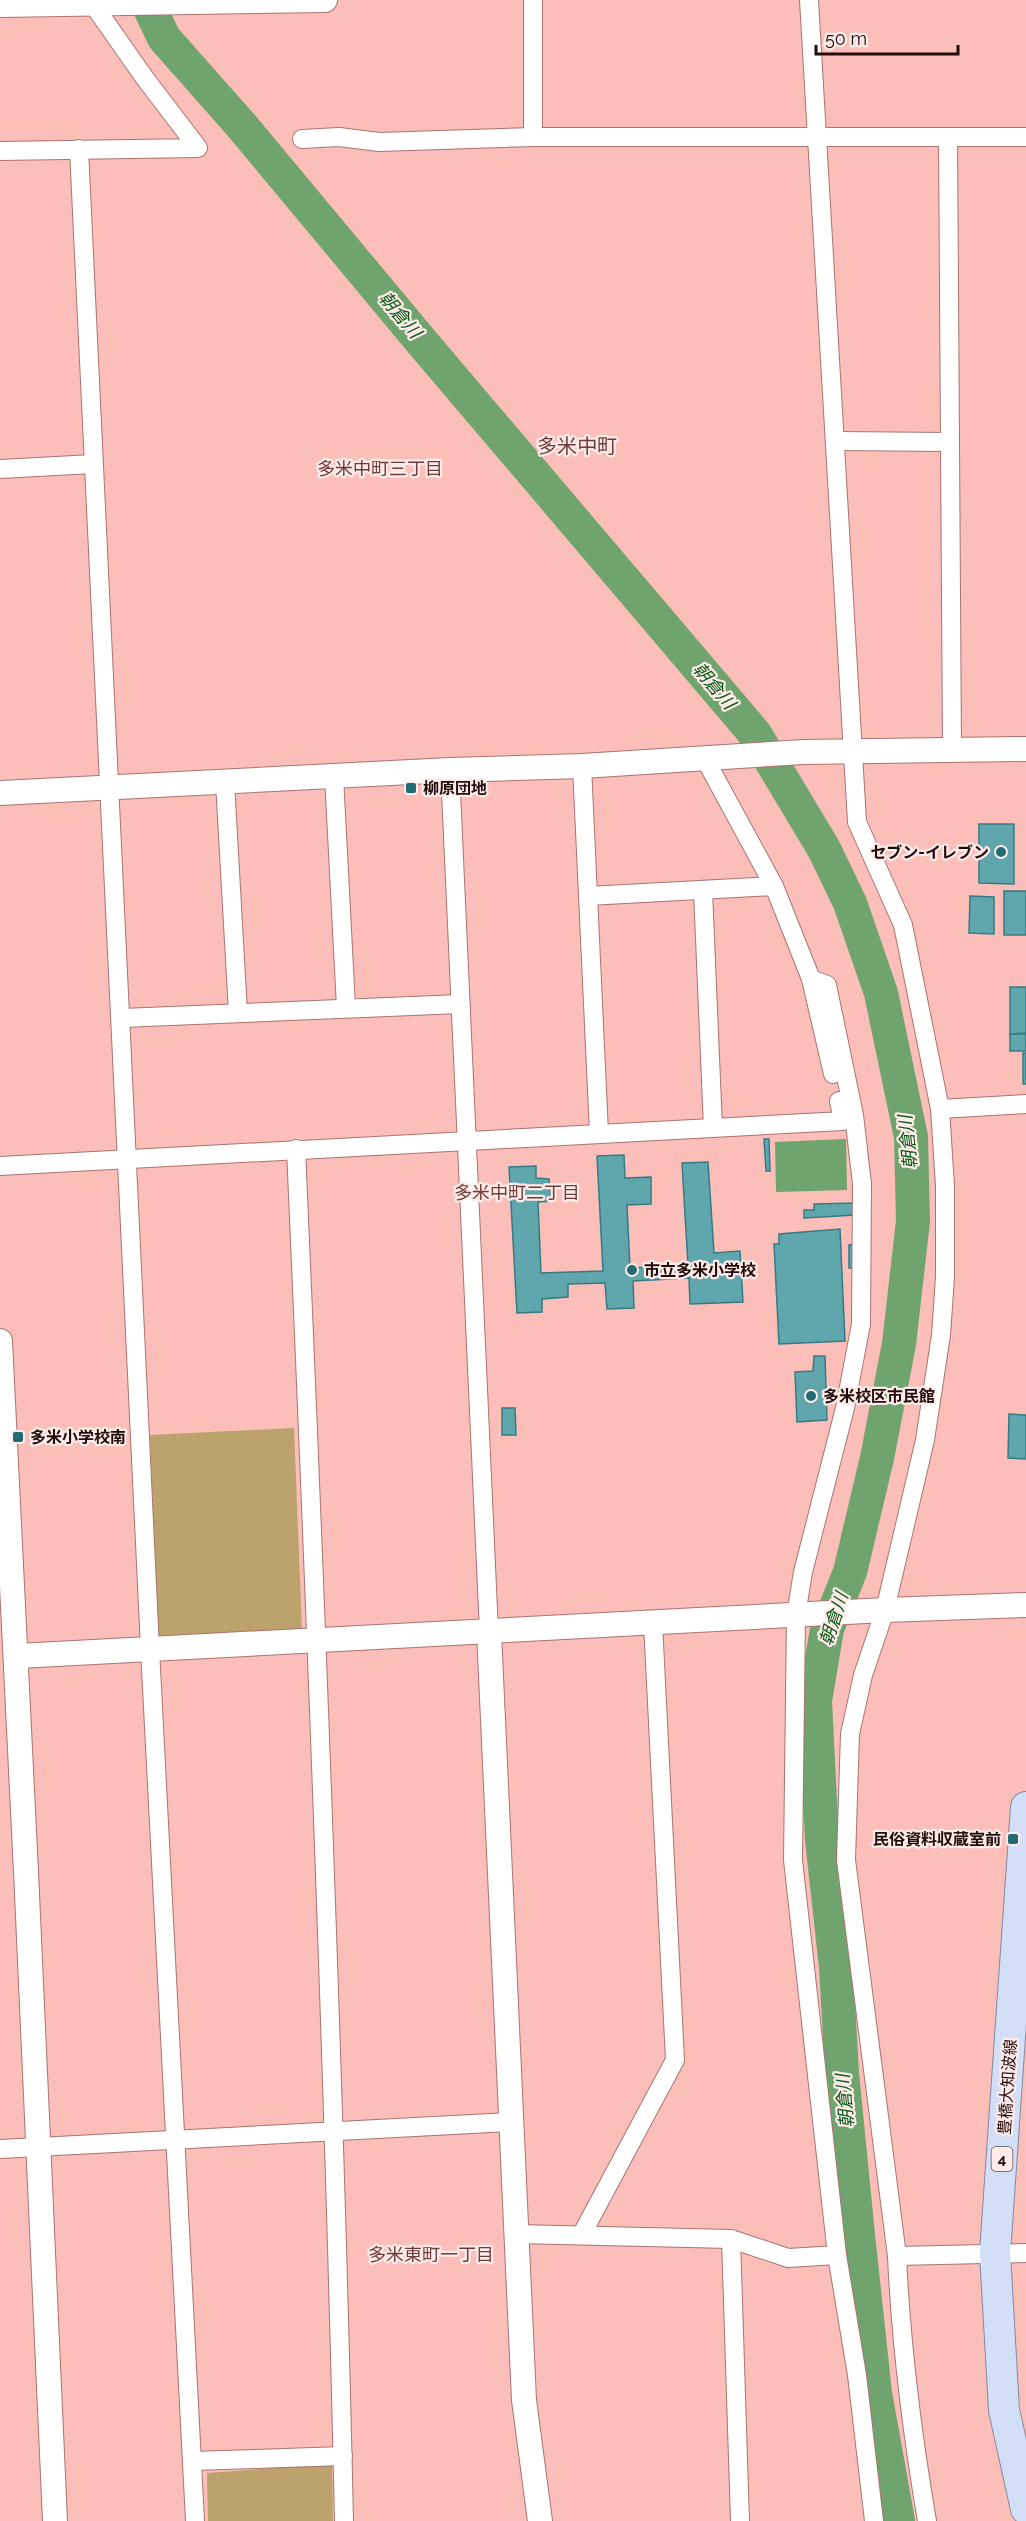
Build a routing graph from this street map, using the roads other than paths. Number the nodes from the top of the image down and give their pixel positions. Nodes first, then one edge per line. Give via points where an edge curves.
1 (325, 0) edge
2 (533, 0) edge
3 (809, 0) edge
4 (180, 2) edge
5 (98, 3) edge
6 (0, 5) edge
7 (533, 137) junction
8 (948, 137) junction
9 (818, 138) junction
10 (1026, 138) edge
11 (302, 139) dead end
12 (79, 149) junction
13 (0, 151) edge
14 (836, 441) junction
15 (949, 442) junction
16 (93, 464) junction
17 (0, 469) edge
18 (952, 749) junction
19 (1026, 749) edge
20 (855, 751) junction
21 (715, 758) junction
22 (582, 766) junction
23 (450, 770) junction
24 (334, 776) junction
25 (225, 782) junction
26 (111, 788) junction
27 (0, 793) edge
28 (774, 886) junction
29 (703, 891) junction
30 (588, 897) junction
31 (811, 979) junction
32 (460, 1004) junction
33 (346, 1007) junction
34 (238, 1013) junction
35 (122, 1018) junction
36 (1026, 1104) edge
37 (940, 1109) junction
38 (713, 1128) junction
39 (599, 1133) junction
40 (467, 1140) junction
41 (296, 1149) junction
42 (129, 1158) junction
43 (0, 1166) edge
44 (0, 1341) edge
45 (1026, 1605) edge
46 (877, 1610) junction
47 (800, 1615) junction
48 (653, 1623) junction
49 (489, 1632) junction
50 (317, 1640) junction
51 (150, 1649) junction
52 (9, 1657) edge
53 (1026, 1807) edge
54 (510, 2122) junction
55 (335, 2131) junction
56 (174, 2141) junction
57 (36, 2147) junction
58 (0, 2149) edge
59 (516, 2234) junction
60 (582, 2234) junction
61 (730, 2239) junction
62 (995, 2253) junction
63 (1026, 2253) edge
64 (837, 2255) junction
65 (897, 2256) junction
66 (343, 2456) junction
67 (192, 2461) junction
68 (1026, 2509) edge
69 (55, 2521) edge
70 (195, 2521) edge
71 (344, 2521) edge
72 (540, 2521) edge
73 (740, 2521) edge
74 (874, 2521) edge
75 (927, 2521) edge

1 - 4 street
2 - 7 street
3 - 9 street
4 - 5 street
5 - 6 street
5 - 12 street via 144,77 198,147
7 - 9 street
7 - 11 street via 379,142 339,137
8 - 9 street
8 - 10 street
8 - 15 street
9 - 14 street
12 - 13 street
12 - 16 street
14 - 15 street
14 - 20 street
15 - 18 street
16 - 17 street
16 - 26 street
18 - 19 street
18 - 20 street
20 - 21 street
20 - 37 street via 857,822 903,926
21 - 22 street
21 - 28 street
22 - 23 street
22 - 30 street
23 - 24 street
23 - 32 street
24 - 25 street
24 - 33 street
25 - 26 street
25 - 34 street
26 - 27 street
26 - 35 street
28 - 29 street
28 - 31 street
29 - 30 street
29 - 38 street
30 - 39 street
31 - 38 street via 843,1121
31 - 47 street via 827,985 854,1115 862,1184 861,1324 845,1408 803,1572
32 - 33 street
32 - 40 street
33 - 34 street
34 - 35 street
35 - 42 street
36 - 37 street
37 - 46 street via 945,1254 940,1335 925,1440
38 - 39 street
39 - 40 street
40 - 41 street
40 - 49 street
41 - 42 street
41 - 50 street
42 - 43 street
42 - 51 street
44 - 52 street
45 - 46 street
46 - 47 street
46 - 65 street via 850,1734 846,1860
47 - 48 street
47 - 64 street via 793,1860
48 - 49 street
48 - 60 street via 675,2060
49 - 50 street
49 - 54 street
50 - 51 street
50 - 55 street
51 - 52 street
51 - 56 street
52 - 57 street
53 - 62 main road, 豊橋大知波線 / 4
54 - 55 street
54 - 59 street
55 - 56 street
55 - 66 street
56 - 57 street
56 - 67 street
57 - 58 street
57 - 69 street
59 - 60 street
59 - 72 street via 524,2400
60 - 61 street
61 - 64 street via 788,2258
61 - 73 street
62 - 63 street
62 - 65 street
62 - 68 main road, 豊橋大知波線 / 4 via 1004,2410
64 - 74 street via 857,2375
65 - 75 street via 903,2342
66 - 67 street
66 - 71 street
67 - 70 street

